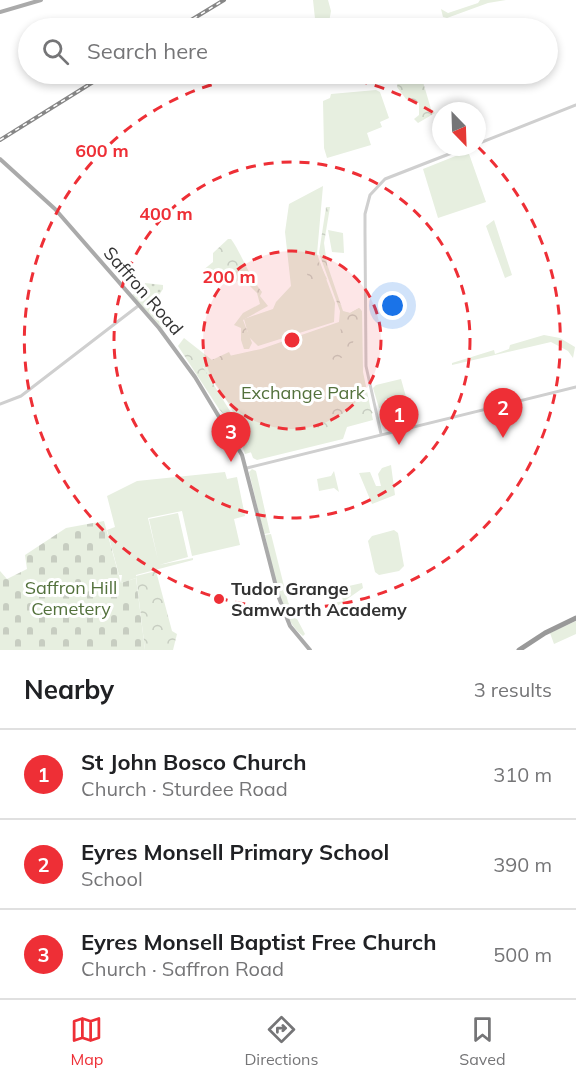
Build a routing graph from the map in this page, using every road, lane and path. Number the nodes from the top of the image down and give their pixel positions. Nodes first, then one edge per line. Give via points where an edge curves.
1 (41, 0) edge
2 (0, 12) edge
3 (576, 105) edge
4 (486, 140) edge
5 (444, 156) edge
6 (0, 159) edge
7 (138, 306) junction
8 (576, 387) edge
9 (0, 404) edge
10 (381, 434) junction
11 (247, 468) junction
12 (576, 618) edge
13 (310, 650) edge
14 (519, 650) edge

1 - 2 main road
3 - 4 street
5 - 10 street via 385,179 375,187 368,204 366,366
6 - 7 main road, Saffron Road via 55,209
7 - 9 street via 21,396
7 - 11 main road, Saffron Road via 195,377
8 - 10 street
10 - 11 street
11 - 13 main road, Saffron Road via 279,598 290,626
12 - 14 highway

